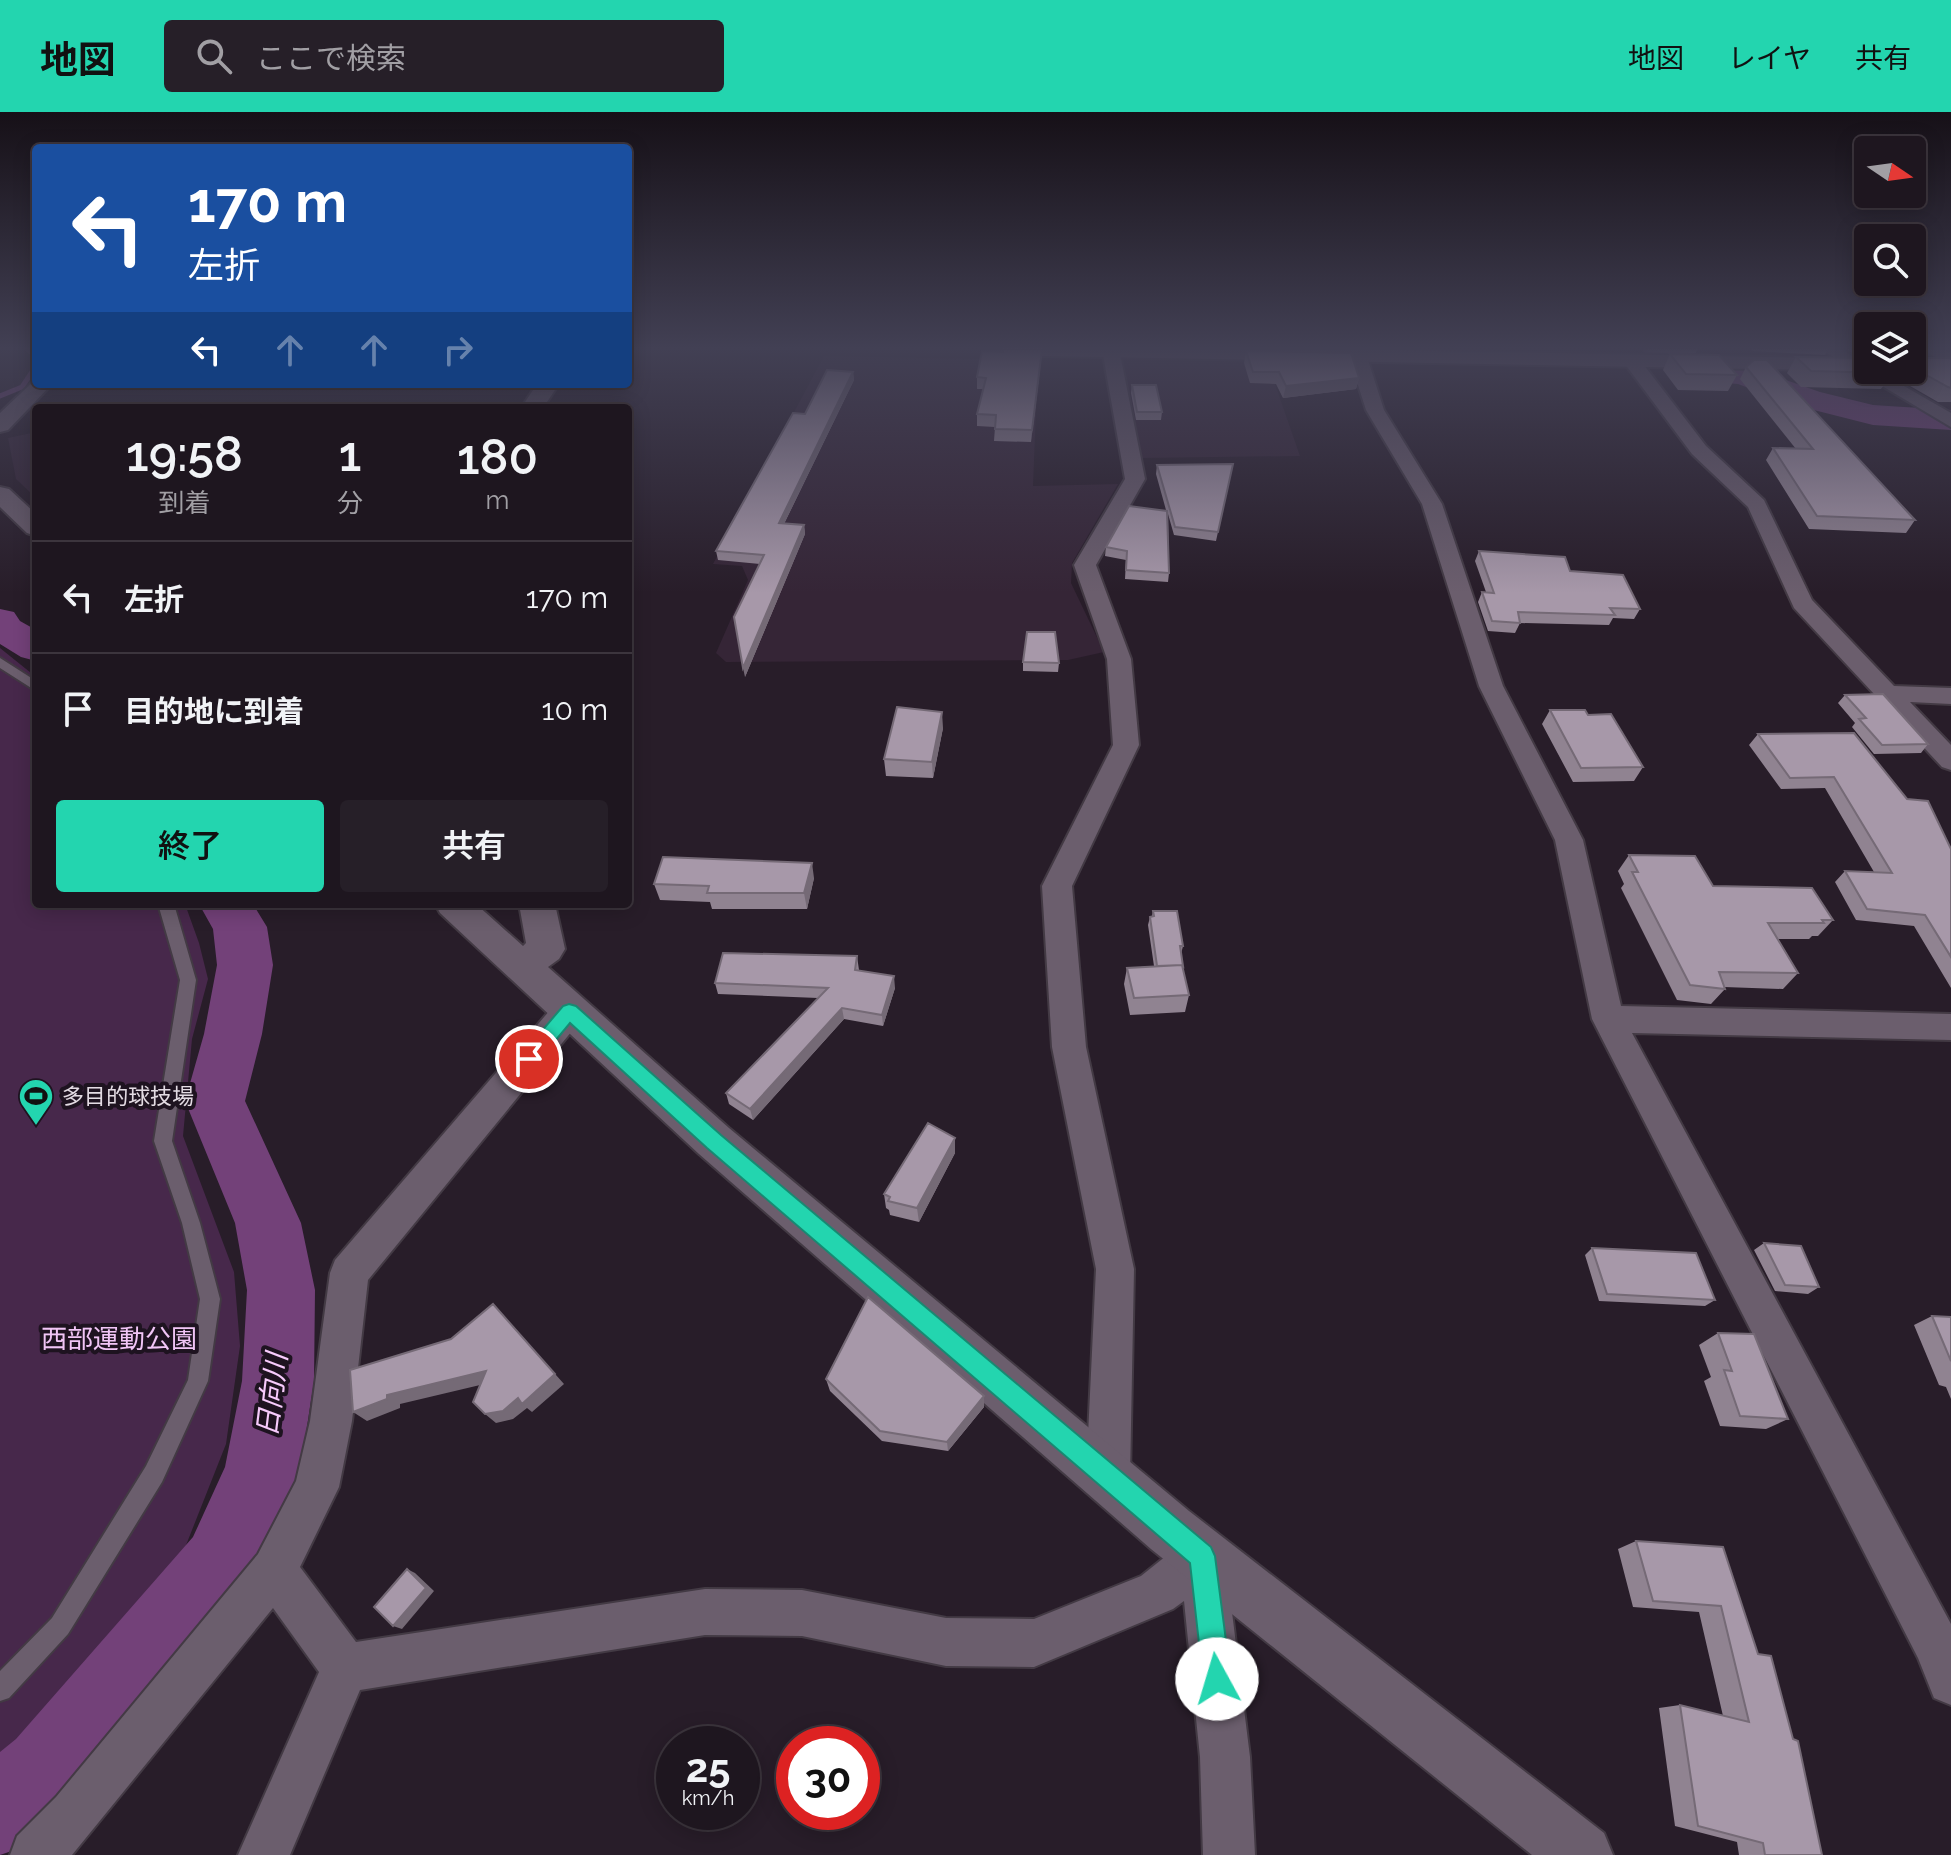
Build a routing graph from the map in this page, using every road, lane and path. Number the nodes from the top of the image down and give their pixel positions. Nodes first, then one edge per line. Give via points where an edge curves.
1 (1126, 430) edge
2 (1387, 430) edge
3 (1686, 430) edge
4 (0, 494) edge
5 (32, 524) edge
6 (0, 662) edge
7 (32, 684) edge
8 (1886, 693) junction
9 (1951, 696) edge
10 (1951, 761) edge
11 (167, 908) edge
12 (458, 908) edge
13 (538, 908) edge
14 (523, 965) junction
15 (569, 1011) junction
16 (1608, 1019) junction
17 (1951, 1027) edge
18 (1108, 1477) junction
19 (1202, 1556) junction
20 (274, 1570) junction
21 (1946, 1657) edge
22 (345, 1668) junction
23 (0, 1689) edge
24 (36, 1855) edge
25 (264, 1855) edge
26 (1229, 1855) edge
27 (1582, 1855) edge

1 - 18 street via 1135,479 1085,565 1119,659 1126,745 1057,886 1069,1047 1115,1269
2 - 16 street via 1432,504 1491,686 1569,840
3 - 8 street via 1699,450 1757,504 1802,603
4 - 5 street
6 - 7 lane
8 - 9 street
8 - 10 street
11 - 23 lane via 188,980 163,1141 210,1299 198,1381 154,1474 60,1626
12 - 14 street
13 - 14 street via 546,949
14 - 15 street
15 - 18 street
15 - 20 street via 349,1273 331,1421 317,1487
16 - 17 street
16 - 21 street
18 - 19 street
19 - 22 street via 1157,1593 1034,1643 946,1642 802,1613 705,1612
19 - 26 street via 1225,1757
19 - 27 street
20 - 22 street
20 - 24 street
22 - 25 street

